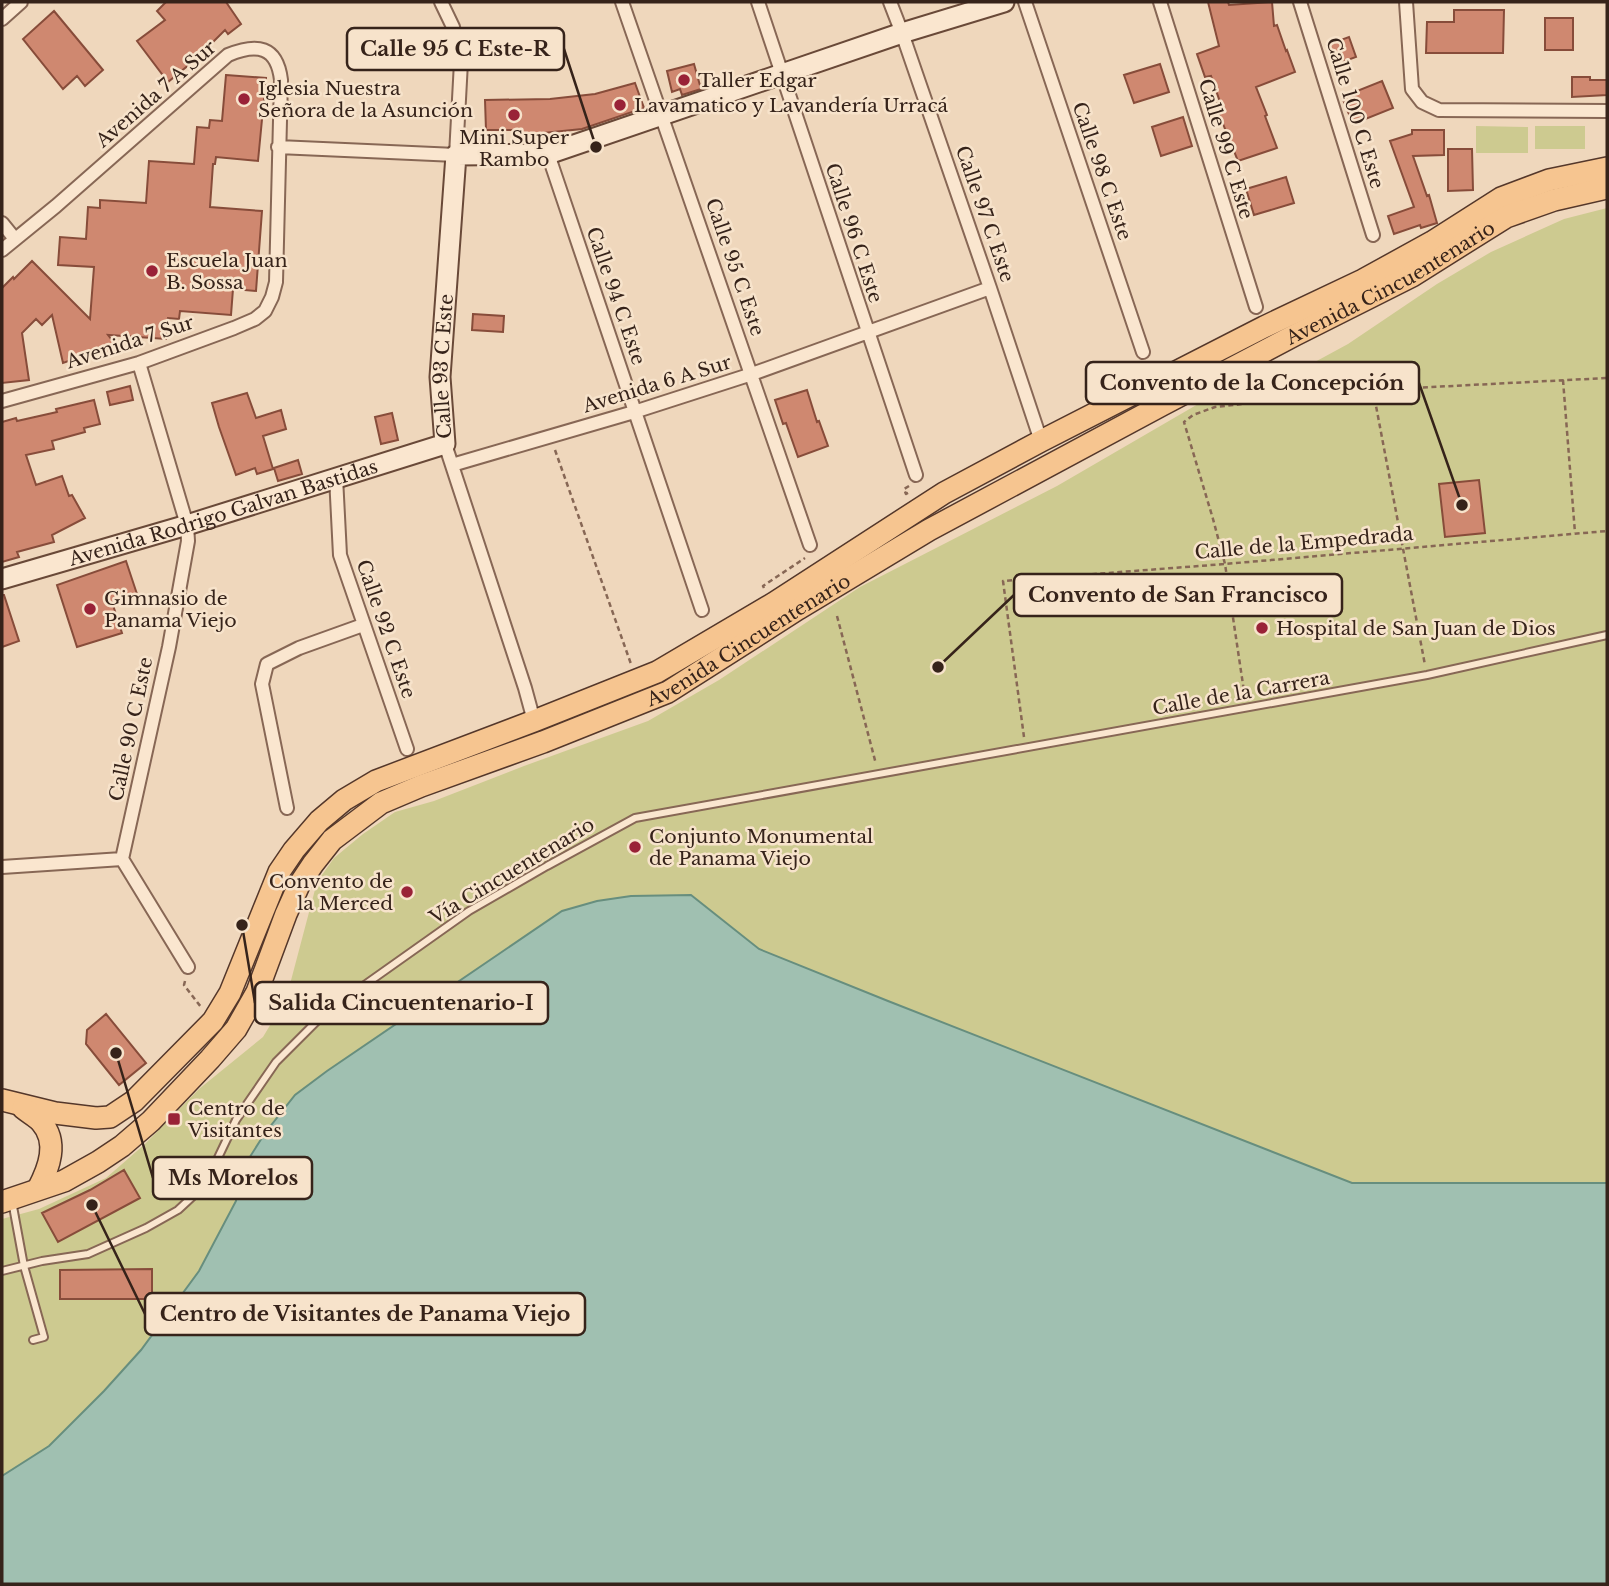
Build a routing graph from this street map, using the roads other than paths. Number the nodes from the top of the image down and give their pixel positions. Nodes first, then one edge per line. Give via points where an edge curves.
1 (21, 2) edge
2 (441, 2) edge
3 (622, 2) edge
4 (758, 2) edge
5 (890, 2) edge
6 (1004, 2) edge
7 (1025, 2) edge
8 (1160, 2) edge
9 (1300, 2) edge
10 (1406, 2) edge
11 (2, 19) edge
12 (902, 33) junction
13 (782, 74) junction
14 (1607, 111) edge
15 (662, 115) junction
16 (278, 147) junction
17 (548, 154) junction
18 (456, 155) junction
19 (1607, 168) edge
20 (1607, 188) edge
21 (2, 223) edge
22 (1373, 235) dead end
23 (15, 239) junction
24 (2, 250) edge
25 (990, 288) junction
26 (1256, 307) dead end
27 (265, 311) joint
28 (867, 332) junction
29 (1143, 352) dead end
30 (139, 363) junction
31 (752, 374) junction
32 (2, 401) edge
33 (634, 412) junction
34 (1041, 440) junction
35 (445, 444) junction
36 (452, 465) junction
37 (916, 475) dead end
38 (336, 477) junction
39 (187, 525) junction
40 (810, 545) dead end
41 (2, 579) edge
42 (702, 610) dead end
43 (363, 625) junction
44 (1607, 635) edge
45 (534, 721) junction
46 (407, 748) dead end
47 (879, 774) joint
48 (287, 808) dead end
49 (122, 859) junction
50 (2, 867) edge
51 (188, 967) road end
52 (10, 1102) edge
53 (38, 1189) junction
54 (7, 1200) edge
55 (24, 1266) junction
56 (2, 1271) edge
57 (33, 1340) dead end

1 - 11 street
2 - 18 street, Calle 93 C Este via 461,62
3 - 15 street, Calle 95 C Este
4 - 13 street, Calle 96 C Este
5 - 12 street, Calle 97 C Este
6 - 12 street
7 - 29 street, Calle 98 C Este
8 - 26 street, Calle 99 C Este
9 - 22 street, Calle 100 C Este
10 - 14 street via 1412,89 1422,102 1439,110
12 - 13 street
12 - 25 street, Calle 97 C Este
13 - 15 street
13 - 28 street, Calle 96 C Este
15 - 17 street
15 - 31 street, Calle 95 C Este
16 - 18 street
16 - 23 street, Avenida 7 A Sur via 279,66 260,48 241,50 228,55
16 - 27 street, Avenida 7 A Sur via 276,282
17 - 18 street
17 - 33 street, Calle 94 C Este
18 - 35 street, Calle 93 C Este via 440,377
19 - 34 main road, Avenida Cincuentenario via 1549,180 1501,198 1363,280
20 - 53 main road, Avenida Cincuentenario via 1506,217 1412,276 929,530 668,692 382,803 332,840 299,885 257,992 236,1030 122,1146 64,1181
21 - 23 street
23 - 24 street, Avenida 7 A Sur
25 - 28 street, Avenida 6 A Sur
25 - 34 street, Calle 97 C Este
27 - 30 street, Avenida 7 Sur via 234,328
28 - 31 street, Avenida 6 A Sur
28 - 37 street, Calle 96 C Este
30 - 32 street, Avenida 7 Sur
30 - 39 street, Calle 90 C Este
31 - 33 street, Avenida 6 A Sur
31 - 40 street, Calle 95 C Este
33 - 36 street, Avenida 6 A Sur
33 - 42 street, Calle 94 C Este
34 - 45 main road, Avenida Cincuentenario via 944,492 774,603 657,672
35 - 36 street, Calle 93 C Este
35 - 38 street, Avenida Rodrigo Galvan Bastidas
36 - 45 street, Calle 93 C Este
38 - 39 street, Avenida Rodrigo Galvan Bastidas
38 - 43 street, Calle 92 C Este via 340,555
39 - 41 street, Avenida Rodrigo Galvan Bastidas
39 - 49 street, Calle 90 C Este via 169,647
43 - 46 street, Calle 92 C Este
43 - 48 street via 267,664 262,684
44 - 47 lane, Calle de la Carrera via 1427,675
45 - 52 main road, Avenida Cincuentenario via 376,781 319,821 279,872 230,993 213,1021 134,1101 110,1117 96,1118
47 - 55 lane, Vía Cincuentenario via 635,818 547,866 469,911 325,1013 276,1062 236,1120 205,1185 178,1210 88,1254
49 - 50 street
49 - 51 street
52 - 53 main road via 41,1122 50,1137 48,1171
53 - 54 main road, Avenida Cincuentenario
54 - 55 lane
55 - 56 lane, Vía Cincuentenario
55 - 57 lane via 44,1337

